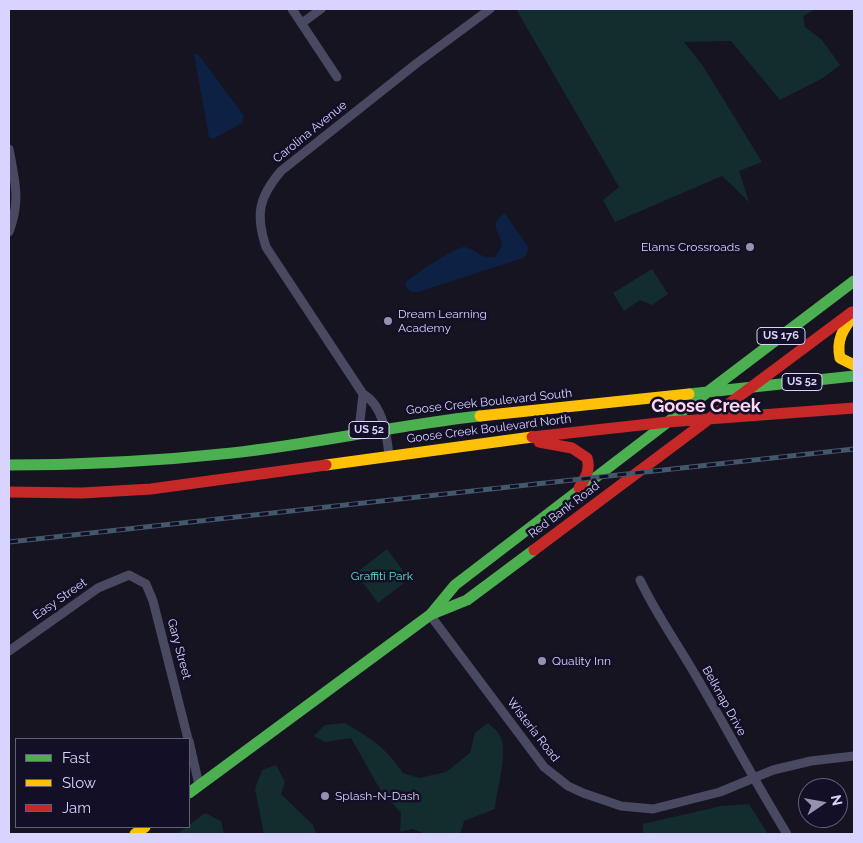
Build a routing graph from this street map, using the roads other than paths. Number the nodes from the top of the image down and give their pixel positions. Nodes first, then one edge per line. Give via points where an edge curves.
1 (292, 9) edge
2 (321, 9) edge
3 (490, 9) edge
4 (302, 23) junction
5 (338, 77) dead end
6 (9, 149) edge
7 (9, 232) edge
8 (854, 282) edge
9 (854, 310) edge
10 (854, 316) edge
11 (854, 365) edge
12 (854, 376) edge
13 (750, 387) junction
14 (708, 392) junction
15 (363, 394) junction
16 (854, 408) edge
17 (710, 418) junction
18 (668, 422) junction
19 (386, 428) junction
20 (356, 432) junction
21 (518, 438) junction
22 (389, 456) junction
23 (9, 465) edge
24 (579, 488) junction
25 (9, 492) edge
26 (129, 575) joint
27 (640, 580) dead end
28 (430, 615) junction
29 (9, 651) edge
30 (188, 738) edge
31 (190, 744) edge
32 (854, 756) edge
33 (752, 779) junction
34 (199, 785) junction
35 (190, 792) edge
36 (787, 834) edge

1 - 4 street
2 - 4 street
3 - 15 street, Carolina Avenue via 281,171 261,201 260,221 266,246
4 - 5 street
6 - 7 street via 17,210
8 - 14 main road, US 176
9 - 13 main road, US 176
10 - 11 main road via 837,340 837,348 840,358
12 - 13 main road, Goose Creek Boulevard South / US 52
13 - 14 main road, Goose Creek Boulevard South / US 52
13 - 17 main road, US 176
14 - 18 main road, Red Bank Road
14 - 19 main road, Goose Creek Boulevard South / US 52
15 - 19 street, Carolina Avenue via 370,398
15 - 20 street
16 - 17 main road, Goose Creek Boulevard North / US 52
17 - 18 main road, Goose Creek Boulevard North / US 52
17 - 28 main road, Red Bank Road via 467,600
18 - 21 main road, Goose Creek Boulevard North / US 52
18 - 24 main road, Red Bank Road
19 - 20 main road, Goose Creek Boulevard South / US 52
19 - 22 street, Carolina Avenue
20 - 23 main road, Goose Creek Boulevard South / US 52 via 233,453 153,461
21 - 22 main road, Goose Creek Boulevard North / US 52
21 - 24 main road via 571,447 581,452 588,460 590,470
22 - 25 main road, Goose Creek Boulevard North / US 52 via 151,488 82,493
24 - 28 main road, Red Bank Road via 455,585
26 - 29 street, Easy Street via 98,588
26 - 30 street, Gary Street via 146,584 153,601
27 - 33 street, Belknap Drive
28 - 33 street, Wisteria Road via 544,766 568,786 621,806 653,808 720,792
28 - 34 main road, Red Bank Road
31 - 34 street, Gary Street
32 - 33 street, Wisteria Road via 811,761
33 - 36 street, Belknap Drive
34 - 35 main road, Red Bank Road

